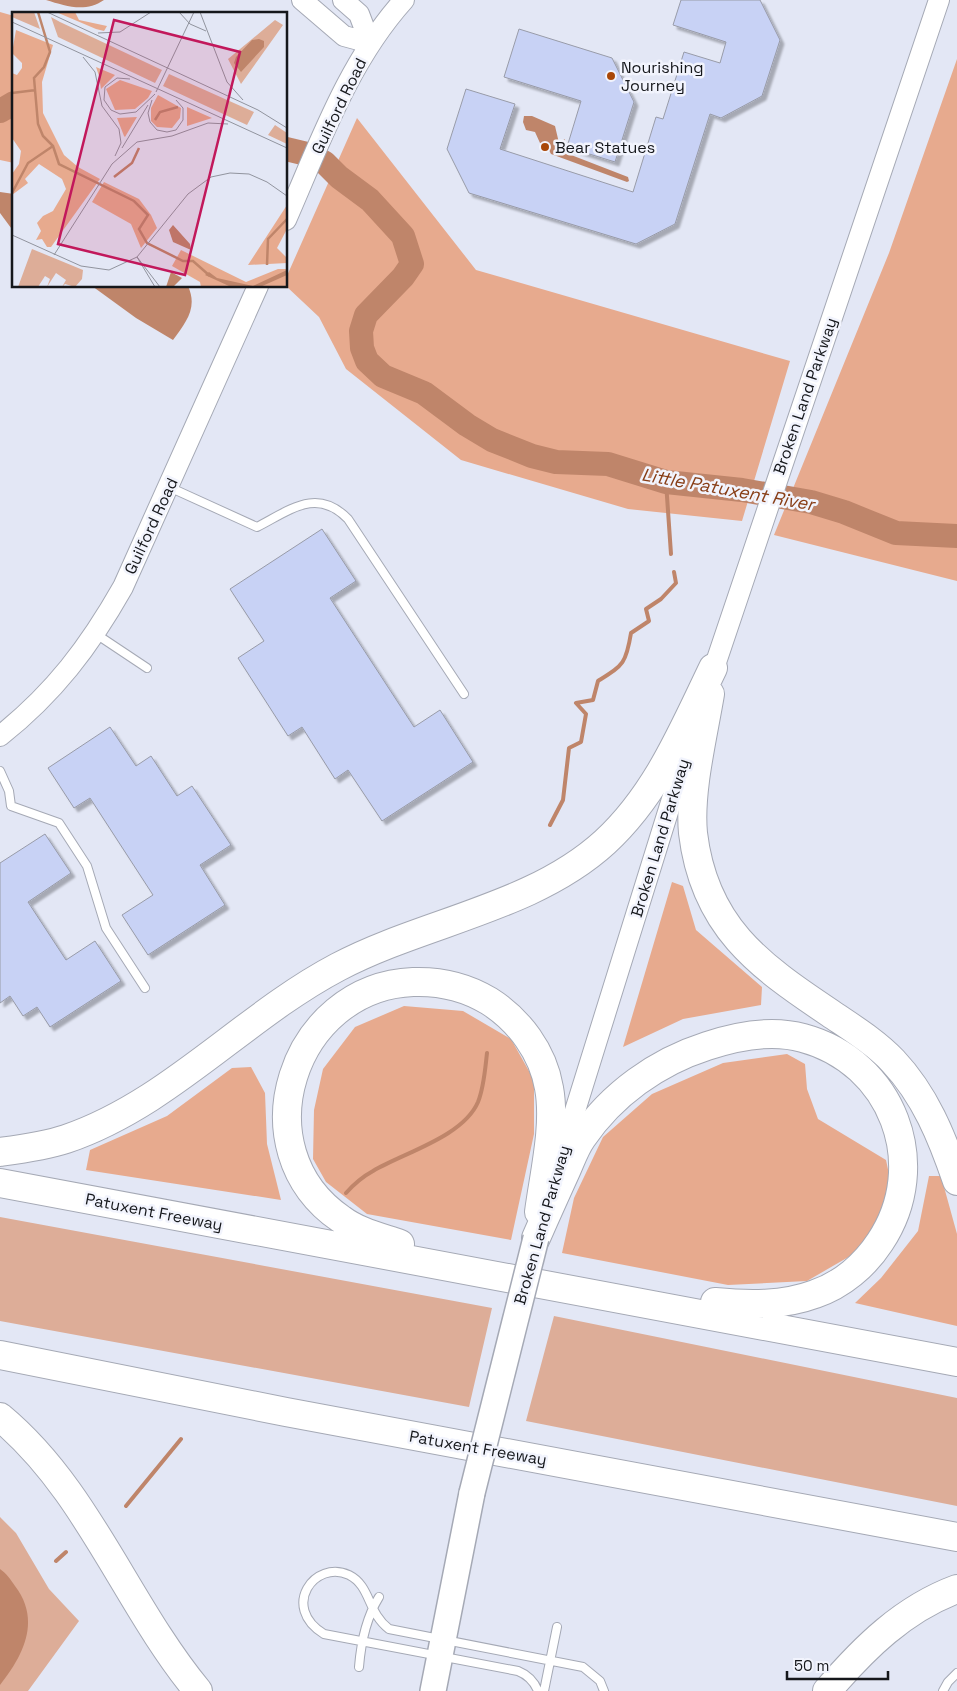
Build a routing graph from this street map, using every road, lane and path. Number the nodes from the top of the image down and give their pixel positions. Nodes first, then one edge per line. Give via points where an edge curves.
1 (302, 0) edge
2 (343, 0) edge
3 (404, 0) edge
4 (935, 0) edge
5 (939, 0) edge
6 (946, 0) edge
7 (932, 22) junction
8 (370, 43) junction
9 (288, 215) edge
10 (257, 288) edge
11 (169, 487) junction
12 (96, 634) junction
13 (147, 668) dead end
14 (714, 668) junction
15 (464, 694) dead end
16 (0, 736) edge
17 (0, 771) edge
18 (145, 988) dead end
19 (0, 1152) edge
20 (957, 1180) edge
21 (0, 1183) edge
22 (536, 1238) junction
23 (501, 1277) junction
24 (590, 1293) junction
25 (0, 1355) edge
26 (957, 1362) edge
27 (0, 1417) edge
28 (957, 1536) edge
29 (957, 1589) edge
30 (379, 1597) dead end
31 (372, 1610) junction
32 (557, 1627) dead end
33 (362, 1641) junction
34 (442, 1648) junction
35 (550, 1661) junction
36 (359, 1667) dead end
37 (957, 1674) edge
38 (198, 1691) edge
39 (433, 1691) edge
40 (538, 1691) edge
41 (544, 1691) edge
42 (604, 1691) edge
43 (827, 1691) edge
44 (944, 1691) edge

1 - 8 street via 344,36
2 - 8 street via 359,14
3 - 8 street, Guilford Road
4 - 7 street
5 - 7 street, Broken Land Parkway
6 - 7 street
7 - 14 street, Broken Land Parkway
8 - 9 street, Guilford Road via 328,124
10 - 11 street, Guilford Road
11 - 12 street, Guilford Road via 123,587
11 - 15 lane via 257,527 297,506 312,502 323,502 340,511
12 - 13 lane
12 - 16 street, Guilford Road via 61,680
14 - 19 highway via 664,769 632,814 575,865 519,895 338,967 264,1014 161,1091 100,1125 32,1148
14 - 20 highway via 693,801 693,832 699,866 710,898 748,952 796,991 874,1043 894,1062 929,1110
14 - 22 street, Broken Land Parkway
17 - 18 lane via 9,791 11,806 59,823 87,866 106,928
21 - 23 highway, Patuxent Freeway
22 - 23 highway via 551,1115 550,1088 534,1046 520,1027 481,996 458,986 429,982 381,987 346,1004 324,1022 297,1064 287,1107 291,1149 309,1187 329,1209 358,1229
22 - 24 highway via 580,1140 596,1119 638,1080 691,1051 745,1036 772,1033 801,1037 841,1054 875,1085 898,1127 904,1163 903,1180 900,1200 888,1228 871,1256 856,1270 816,1294 778,1302 747,1304
22 - 34 main road, Broken Land Parkway, bridge via 472,1493
23 - 24 highway, Patuxent Freeway
24 - 26 highway, Patuxent Freeway
25 - 28 highway, Patuxent Freeway via 286,1412
27 - 38 highway via 41,1455 62,1482 154,1632
29 - 43 highway via 920,1606 873,1640
30 - 31 lane
31 - 33 lane
31 - 33 lane via 366,1591 359,1582 336,1571 316,1578 304,1597 303,1608 313,1628 324,1634
31 - 34 lane via 389,1629
32 - 35 lane
33 - 34 lane
33 - 36 lane
34 - 35 lane
34 - 39 main road, Broken Land Parkway
34 - 40 lane via 527,1675
35 - 41 lane
35 - 42 lane via 583,1667 600,1681
37 - 44 lane

